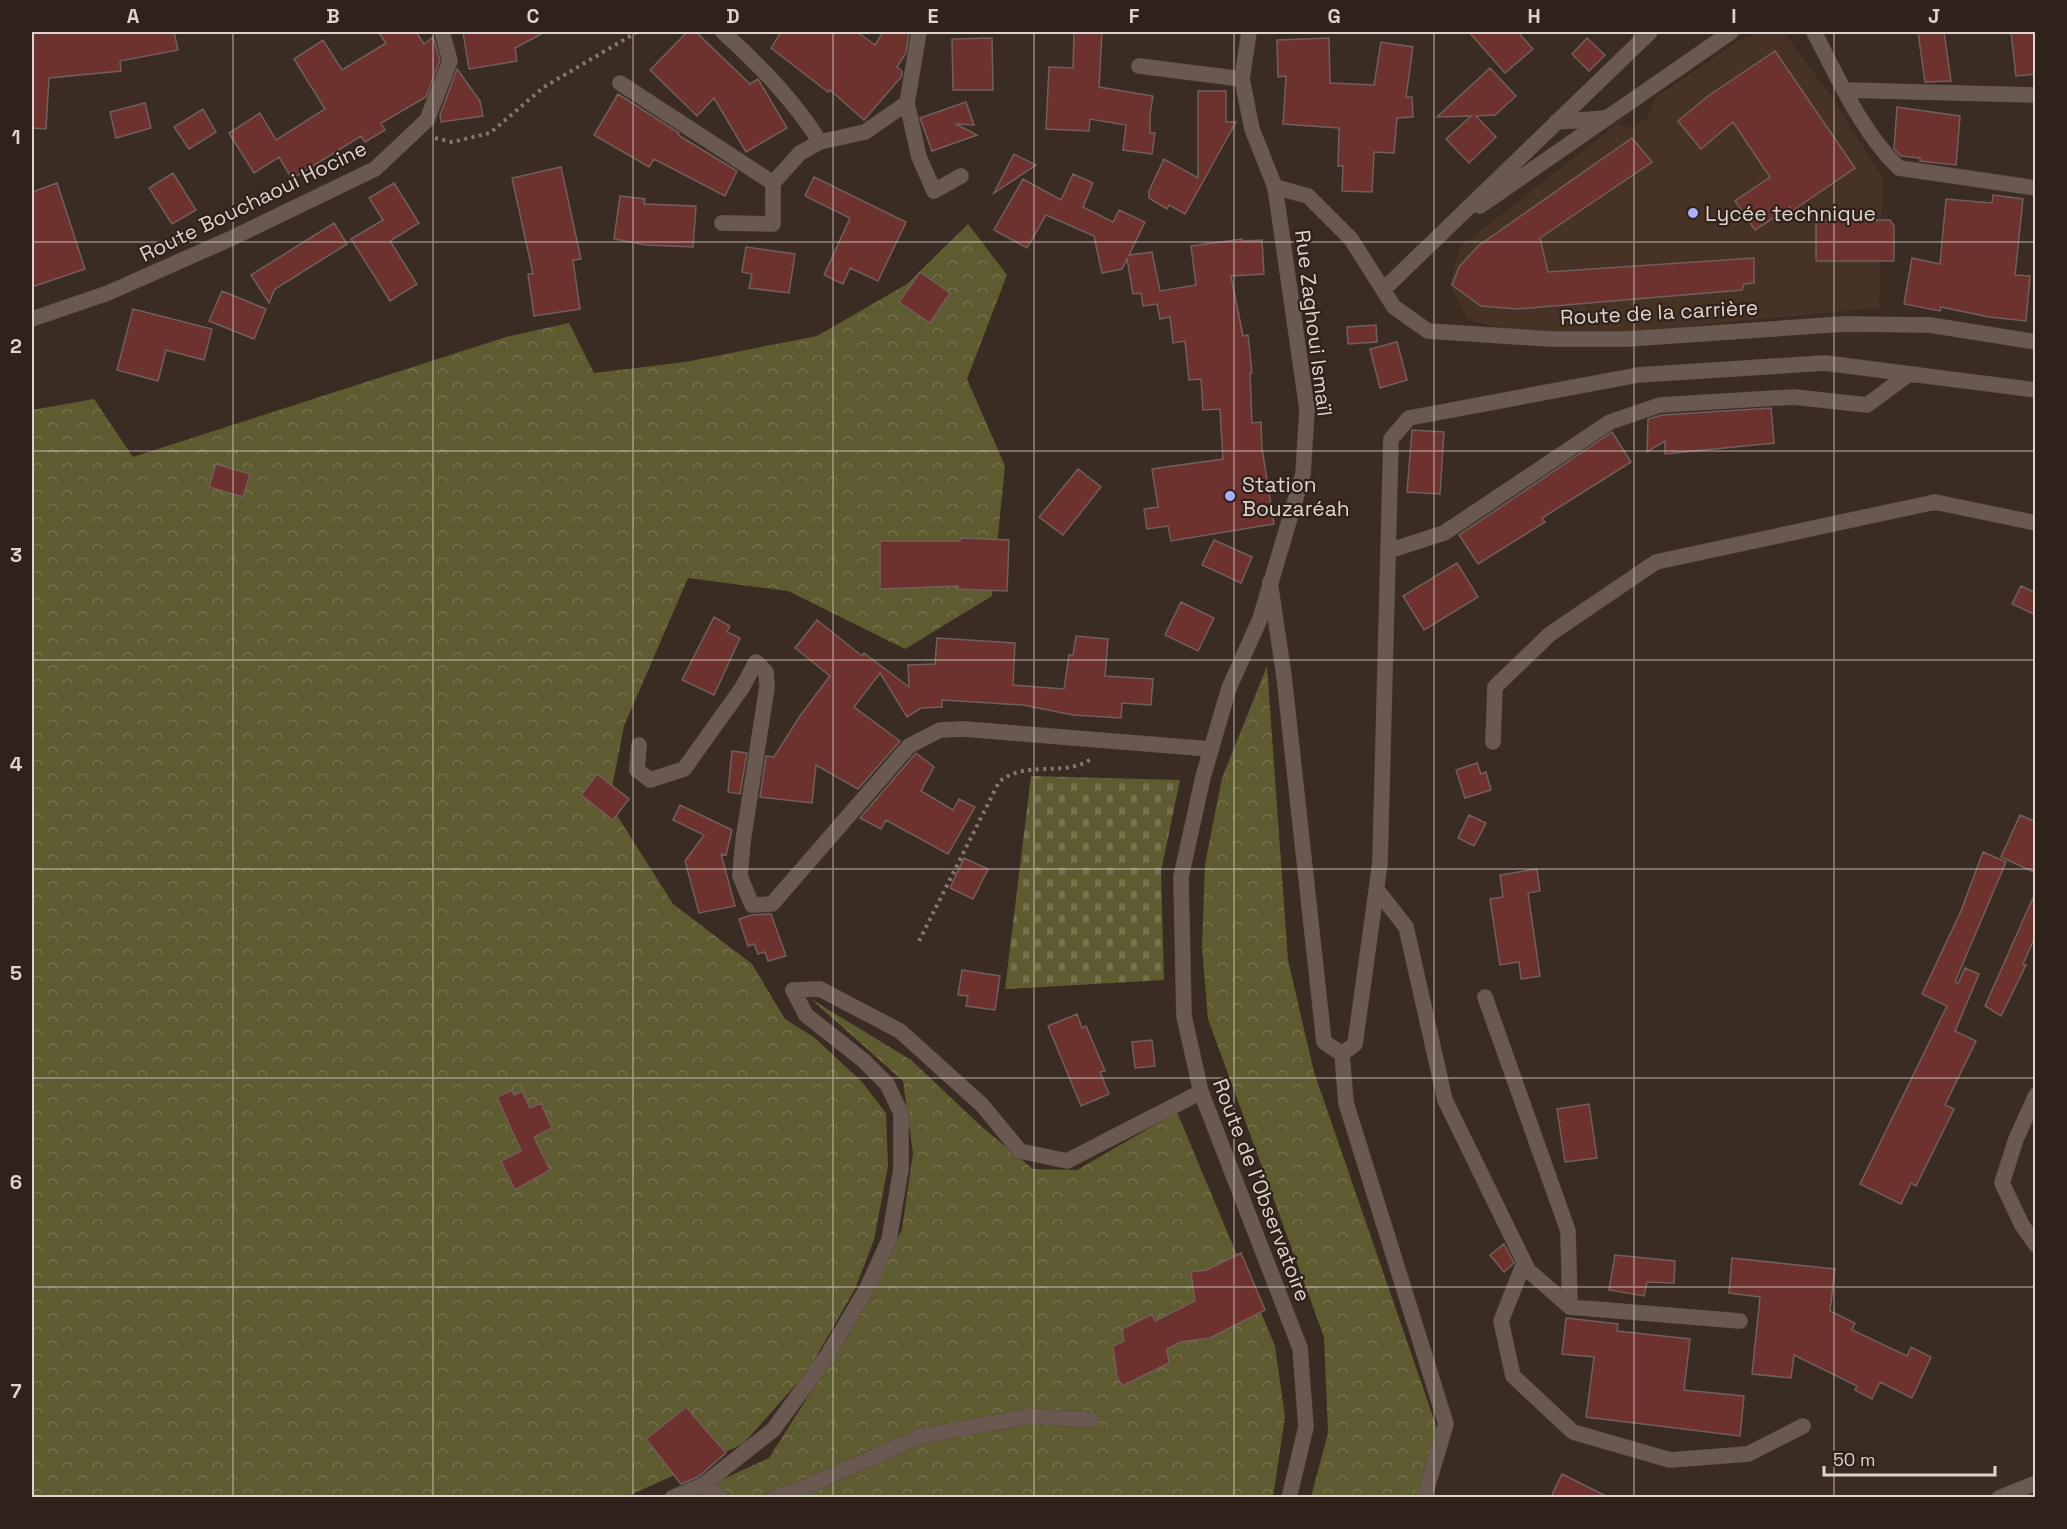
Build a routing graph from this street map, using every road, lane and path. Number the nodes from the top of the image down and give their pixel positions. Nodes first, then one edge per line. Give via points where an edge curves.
1 (442, 32) edge
2 (638, 32) edge
3 (723, 32) edge
4 (919, 32) edge
5 (1249, 32) edge
6 (1650, 32) edge
7 (1731, 32) edge
8 (1814, 32) edge
9 (1139, 66) dead end
10 (1242, 79) junction
11 (620, 83) dead end
12 (1844, 90) junction
13 (2036, 95) edge
14 (907, 103) junction
15 (1605, 118) junction
16 (1556, 122) junction
17 (414, 133) junction
18 (820, 142) junction
19 (961, 176) dead end
20 (773, 183) junction
21 (1275, 187) junction
22 (2036, 188) edge
23 (722, 223) dead end
24 (1440, 234) junction
25 (1383, 290) junction
26 (32, 319) edge
27 (2036, 342) edge
28 (1909, 374) junction
29 (2036, 390) edge
30 (2036, 522) edge
31 (1388, 551) junction
32 (1270, 582) junction
33 (1260, 619) joint
34 (1102, 742) junction
35 (1493, 742) dead end
36 (639, 745) dead end
37 (1210, 749) junction
38 (1377, 890) junction
39 (919, 941) dead end
40 (1485, 997) dead end
41 (1342, 1054) junction
42 (1201, 1092) junction
43 (2036, 1095) edge
44 (2036, 1245) edge
45 (1524, 1263) junction
46 (1570, 1307) junction
47 (1740, 1321) dead end
48 (1091, 1420) dead end
49 (1803, 1426) dead end
50 (2036, 1483) edge
51 (703, 1485) junction
52 (672, 1497) edge
53 (722, 1497) edge
54 (774, 1497) edge
55 (1289, 1497) edge
56 (1424, 1497) edge
57 (1999, 1497) edge

1 - 17 street, Route Bouchaoui Hocine via 450,61 427,120
2 - 17 path via 544,87 490,133 452,142
3 - 18 street via 768,73
4 - 14 street
5 - 10 street, Rue Zaghoui Ismaïl
6 - 16 street
7 - 15 street
8 - 12 street
9 - 10 street
10 - 21 street, Rue Zaghoui Ismaïl via 1252,129
11 - 20 street
12 - 13 street
12 - 22 street via 1888,158 1899,168
14 - 18 street via 865,132
14 - 19 street via 919,157 934,191
15 - 16 street
15 - 24 street
16 - 24 street
17 - 26 street, Route Bouchaoui Hocine via 375,169 108,293
18 - 20 street via 800,153
20 - 23 street via 773,224
21 - 25 street, Route de la carrière via 1308,196 1351,239
21 - 32 street, Rue Zaghoui Ismaïl via 1307,410 1303,474
24 - 25 street
25 - 27 street, Route de la carrière via 1394,307 1428,331 1616,339 1844,324 1930,325
28 - 29 street
28 - 31 street via 1867,405 1794,397 1660,405 1630,415 1610,422 1444,533
28 - 31 street via 1825,363 1638,375 1409,418 1391,439
30 - 35 street via 1935,502 1656,562 1550,633 1495,687
31 - 38 street
32 - 33 street, Rue Zaghoui Ismaïl
32 - 41 street via 1324,1042
33 - 37 street, Route de l'Observatoire via 1229,688
34 - 36 street via 952,729 919,739 901,753 772,904 752,905 741,876 743,841 767,687 766,672 756,662 684,769 650,780 638,770
34 - 37 street
34 - 39 path via 1085,763 1021,770 999,782
37 - 42 street, Route de l'Observatoire via 1181,878 1184,1016
38 - 41 street via 1355,1044
38 - 45 street via 1406,927 1445,1100
40 - 46 street via 1568,1231
41 - 56 street via 1346,1103 1446,1424
42 - 51 street via 1067,1161 1020,1151 982,1105 900,1031 819,989 793,990 806,1015 887,1084 901,1113 901,1169 889,1240 867,1288 827,1356 773,1430
42 - 55 street, Route de l'Observatoire via 1300,1348 1306,1427
43 - 44 street via 2002,1183
45 - 46 street
45 - 49 street via 1501,1321 1513,1376 1573,1432 1670,1460 1748,1454
46 - 47 street
48 - 54 street via 1031,1416 921,1437
50 - 57 street
51 - 52 street
51 - 53 street

